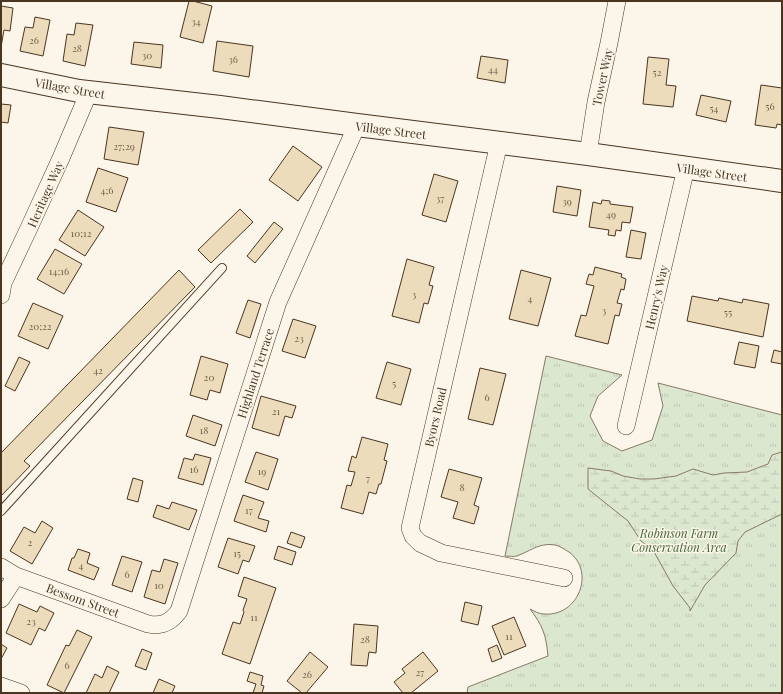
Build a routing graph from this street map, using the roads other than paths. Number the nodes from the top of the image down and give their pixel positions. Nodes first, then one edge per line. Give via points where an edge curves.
1 (617, 1) edge
2 (1, 75) edge
3 (89, 92) junction
4 (357, 125) junction
5 (499, 143) junction
6 (588, 154) junction
7 (686, 168) junction
8 (782, 181) edge
9 (222, 268) dead end
10 (1, 296) edge
11 (626, 426) dead end
12 (1, 511) edge
13 (1, 567) edge
14 (16, 576) junction
15 (564, 578) dead end
16 (1, 599) edge
17 (166, 622) joint
18 (1, 686) edge
19 (21, 693) edge

1 - 6 street, Tower Way
2 - 3 main road, Village Street
3 - 4 main road, Village Street
3 - 10 street, Heritage Way via 30,228 3,283
4 - 5 main road, Village Street
4 - 17 street, Highland Terrace via 278,302 179,611 174,618
5 - 6 main road, Village Street
5 - 15 street, Byors Road via 410,528 420,543 441,553
6 - 7 main road, Village Street
7 - 8 main road, Village Street
7 - 11 street, Henry's Way
9 - 12 lane
13 - 14 street, Bessom Street
14 - 16 street
14 - 17 street, Bessom Street via 148,624 157,626
18 - 19 street

